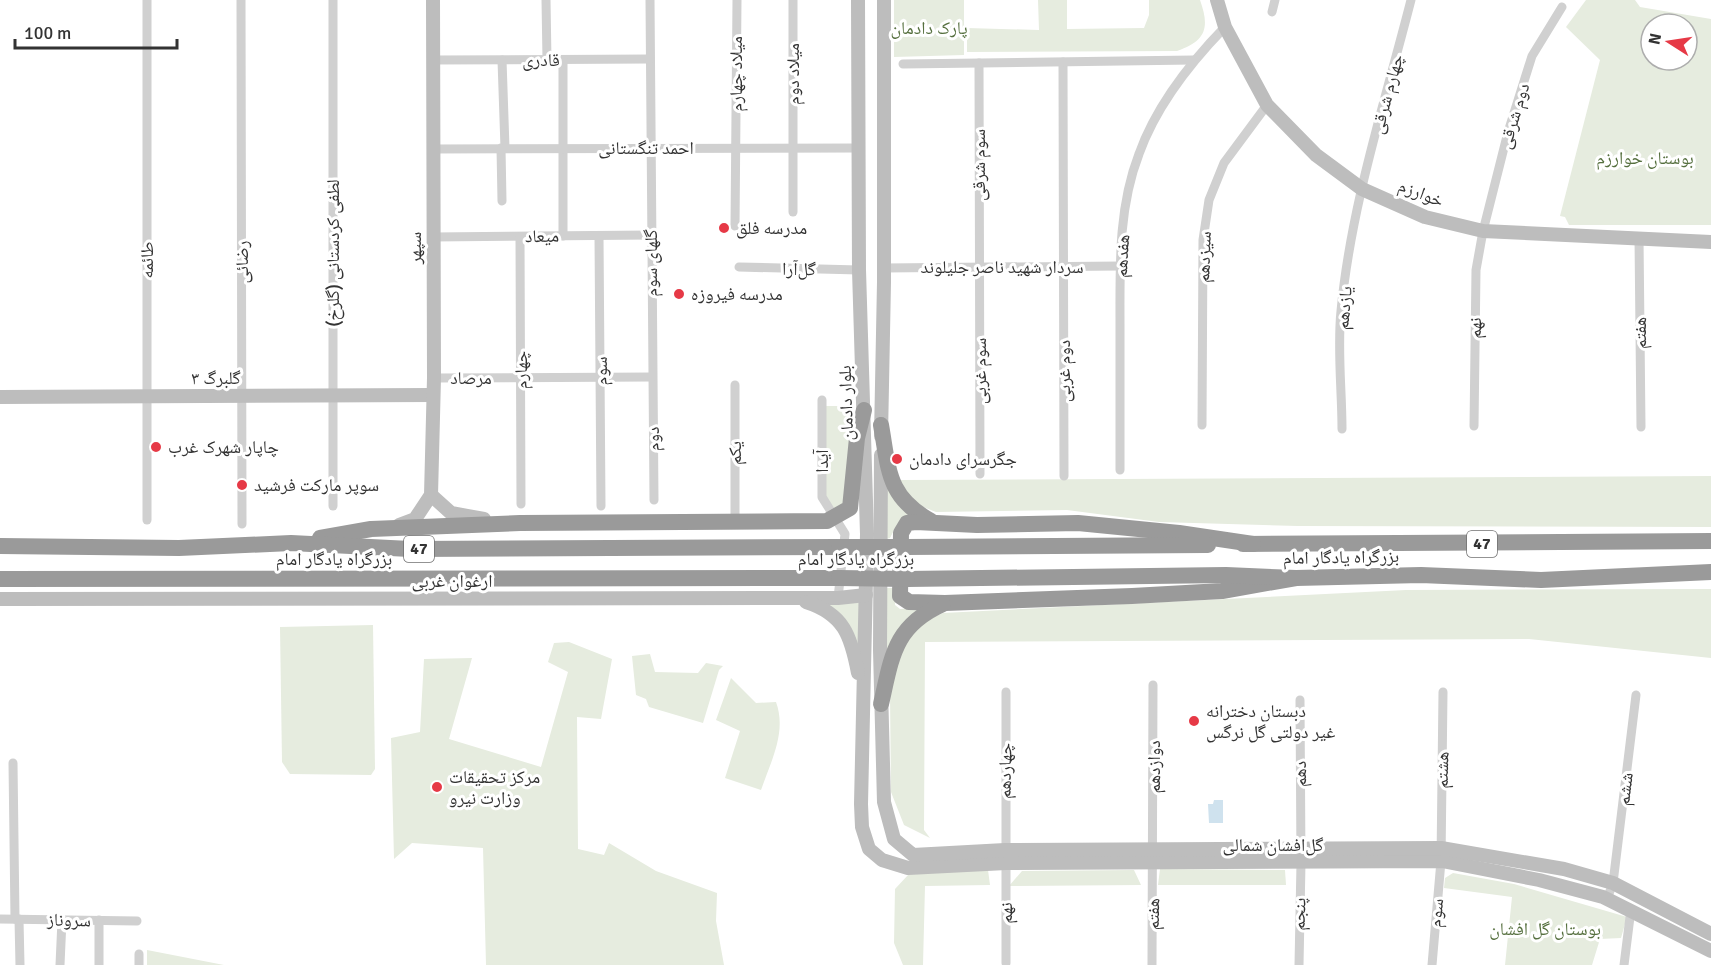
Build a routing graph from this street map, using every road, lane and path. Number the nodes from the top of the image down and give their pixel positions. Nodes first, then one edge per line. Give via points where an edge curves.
1 (147, 0) edge
2 (241, 0) edge
3 (333, 0) edge
4 (433, 0) edge
5 (546, 0) edge
6 (650, 0) edge
7 (737, 0) edge
8 (794, 0) edge
9 (858, 0) edge
10 (884, 0) edge
11 (1217, 0) edge
12 (1275, 0) edge
13 (1411, 0) edge
14 (1562, 7) dead end
15 (1272, 12) dead end
16 (1225, 27) junction
17 (433, 60) junction
18 (502, 60) junction
19 (547, 60) junction
20 (562, 60) junction
21 (650, 60) junction
22 (1193, 60) junction
23 (1063, 62) junction
24 (979, 63) junction
25 (903, 64) dead end
26 (1267, 105) junction
27 (503, 148) junction
28 (563, 148) junction
29 (651, 148) junction
30 (736, 148) junction
31 (793, 148) junction
32 (858, 148) junction
33 (433, 149) junction
34 (1362, 189) junction
35 (502, 201) dead end
36 (793, 212) dead end
37 (735, 226) dead end
38 (1483, 231) junction
39 (651, 235) junction
40 (563, 236) junction
41 (599, 236) junction
42 (433, 237) junction
43 (520, 237) junction
44 (1639, 238) junction
45 (1711, 242) edge
46 (1120, 266) junction
47 (739, 267) dead end
48 (980, 267) junction
49 (1064, 267) junction
50 (884, 268) junction
51 (859, 270) junction
52 (601, 377) junction
53 (652, 377) junction
54 (434, 378) junction
55 (521, 378) junction
56 (735, 385) dead end
57 (433, 395) junction
58 (242, 396) junction
59 (333, 396) junction
60 (0, 397) edge
61 (147, 397) junction
62 (822, 400) dead end
63 (864, 410) junction
64 (881, 425) junction
65 (1202, 425) dead end
66 (1474, 426) dead end
67 (1641, 427) dead end
68 (1342, 429) dead end
69 (1120, 470) dead end
70 (980, 474) dead end
71 (1064, 476) dead end
72 (431, 495) junction
73 (654, 500) dead end
74 (521, 504) dead end
75 (333, 506) dead end
76 (602, 506) dead end
77 (835, 518) junction
78 (147, 520) dead end
79 (735, 522) junction
80 (932, 522) junction
81 (520, 523) junction
82 (242, 524) dead end
83 (370, 529) junction
84 (1711, 541) edge
85 (291, 543) junction
86 (1253, 544) junction
87 (0, 546) edge
88 (1711, 572) edge
89 (1296, 578) junction
90 (0, 579) edge
91 (866, 595) junction
92 (796, 598) junction
93 (838, 598) junction
94 (0, 599) edge
95 (945, 603) junction
96 (1154, 685) dead end
97 (1006, 692) dead end
98 (1443, 692) dead end
99 (1636, 695) dead end
100 (1300, 700) dead end
101 (863, 702) junction
102 (881, 704) junction
103 (13, 763) dead end
104 (884, 802) junction
105 (861, 804) junction
106 (1301, 848) junction
107 (1441, 854) junction
108 (1005, 856) junction
109 (1154, 856) junction
110 (1301, 863) junction
111 (1613, 883) junction
112 (1607, 899) junction
113 (1631, 909) junction
114 (0, 919) edge
115 (17, 919) junction
116 (62, 920) junction
117 (99, 920) junction
118 (137, 921) dead end
119 (1711, 934) edge
120 (1711, 951) edge
121 (139, 954) dead end
122 (1006, 963) dead end
123 (20, 965) edge
124 (60, 965) edge
125 (99, 965) edge
126 (139, 965) edge
127 (1152, 965) edge
128 (1299, 965) edge
129 (1432, 965) edge
130 (1624, 965) edge

1 - 61 street, طائمه
2 - 58 street, رضائی
3 - 59 street, لطفی کردستانی (گلرخ)
4 - 17 main road, سپهر
5 - 19 street
6 - 21 street
7 - 30 street, میلاد چهارم
8 - 31 street, میلاد دوم
9 - 32 main road, بلوار دادمان
10 - 50 main road, بلوار دادمان
11 - 16 main road, خوارزم
12 - 15 street
13 - 34 street, چهارم شرقی
14 - 38 street, دوم شرقی via 1532,56
16 - 22 street, هفدهم
16 - 26 main road, خوارزم
17 - 18 street, قادری
17 - 33 main road, سپهر
18 - 19 street, قادری
18 - 27 street
19 - 20 street, قادری
20 - 21 street, قادری
20 - 28 street
21 - 29 street, گلهای سوم
22 - 23 street
22 - 46 street, هفدهم via 1139,153 1125,203
23 - 24 street
23 - 49 street
24 - 25 street
24 - 48 street, سوم شرقی
26 - 34 main road, خوارزم via 1316,155
26 - 65 street, سیزدهم via 1224,163 1209,200 1203,240
27 - 28 street, احمد تنگستانی
27 - 33 street, احمد تنگستانی
27 - 35 street
28 - 29 street, احمد تنگستانی
28 - 40 street
29 - 30 street, احمد تنگستانی
29 - 39 street, گلهای سوم
30 - 31 street, احمد تنگستانی
30 - 37 street, میلاد چهارم
31 - 32 street, احمد تنگستانی
31 - 36 street, میلاد دوم
32 - 51 main road, بلوار دادمان
33 - 42 main road, سپهر
34 - 38 main road, خوارزم via 1425,217
34 - 68 street, یازدهم via 1341,312
38 - 44 main road, خوارزم
38 - 66 street, نهم via 1476,270
39 - 41 street, میعاد
39 - 53 street, گلهای سوم
40 - 41 street, میعاد
40 - 43 street, میعاد
41 - 52 street, سوم
42 - 43 street, میعاد
42 - 54 main road, سپهر
43 - 55 street, چهارم
44 - 45 main road, خوارزم
44 - 67 street, هفتم
46 - 49 street, سردار شهید ناصر جلیلوند
46 - 69 street, هفدهم
47 - 51 street, گل‌آرا
48 - 49 street, سردار شهید ناصر جلیلوند
48 - 50 street, سردار شهید ناصر جلیلوند
48 - 70 street, سوم غربی
49 - 71 street, دوم غربی
50 - 64 main road, بلوار دادمان
51 - 63 main road, بلوار دادمان
52 - 53 street, مرصاد
52 - 55 street, مرصاد
52 - 76 street, سوم
53 - 73 street, دوم
54 - 55 street, مرصاد
54 - 57 main road, سپهر
55 - 74 street, چهارم
56 - 79 street, یکم
57 - 59 main road, گلبرگ ۳
57 - 72 main road, سپهر
58 - 59 main road, گلبرگ ۳
58 - 61 main road, گلبرگ ۳
58 - 82 street, رضائی
59 - 75 street, لطفی کردستانی (گلرخ)
60 - 61 main road, گلبرگ ۳
61 - 78 street, طائمه
62 - 77 street, آیدا via 822,497
63 - 77 highway via 856,438 850,508
63 - 91 main road, بلوار دادمان
64 - 80 highway via 893,486 905,504
64 - 102 main road, بلوار دادمان
72 - 81 main road via 442,507 462,516
72 - 83 main road via 408,523
77 - 79 highway via 819,523
77 - 93 street, آیدا via 845,534
79 - 81 highway
80 - 86 highway via 1087,524
80 - 95 highway via 903,527 900,596 909,602
81 - 83 highway
83 - 85 highway
84 - 86 highway, بزرگراه یادگار امام / 47
85 - 86 highway, بزرگراه یادگار امام / 47, bridge via 410,549
85 - 87 highway, بزرگراه یادگار امام / 47 via 180,548
88 - 89 highway, بزرگراه یادگار امام / 47 via 1541,580 1421,575
89 - 90 highway, بزرگراه یادگار امام / 47, bridge via 1226,575
89 - 95 highway via 1222,591
91 - 93 main road, ارغوان غربی
91 - 101 main road, بلوار دادمان
92 - 93 main road, ارغوان غربی
92 - 94 main road, ارغوان غربی
92 - 101 main road, ارغوان غربی via 826,609 843,625 855,655
95 - 102 highway via 918,617 897,643
96 - 109 street, دوازدهم
97 - 108 street, چهاردهم
98 - 107 street, هشتم
99 - 111 street, ششم
100 - 106 street, دهم
101 - 105 main road, بلوار دادمان
102 - 104 main road, بلوار دادمان
103 - 115 street
104 - 105 main road
104 - 108 main road, گل‌افشان شمالی via 894,839 913,855
105 - 108 main road, گل‌افشان شمالی via 868,849 882,860 908,868
106 - 107 main road, گل‌افشان شمالی
106 - 109 main road, گل‌افشان شمالی
106 - 110 street, دهم
107 - 110 main road, گل‌افشان شمالی
107 - 111 main road, گل‌افشان شمالی via 1564,869
107 - 112 main road, گل‌افشان شمالی
107 - 129 street, سوم
108 - 109 main road, گل‌افشان شمالی
108 - 122 street, نهم
109 - 110 main road, گل‌افشان شمالی
109 - 127 street, هفتم
110 - 128 street, پنجم
111 - 112 street, ششم
111 - 119 main road, گل‌افشان شمالی
112 - 113 main road, گل‌افشان شمالی
113 - 120 main road, گل‌افشان شمالی
113 - 130 street
114 - 115 street, سروناز
115 - 116 street, سروناز
115 - 123 street
116 - 117 street, سروناز
116 - 124 street
117 - 118 street, سروناز
117 - 125 street
121 - 126 street

